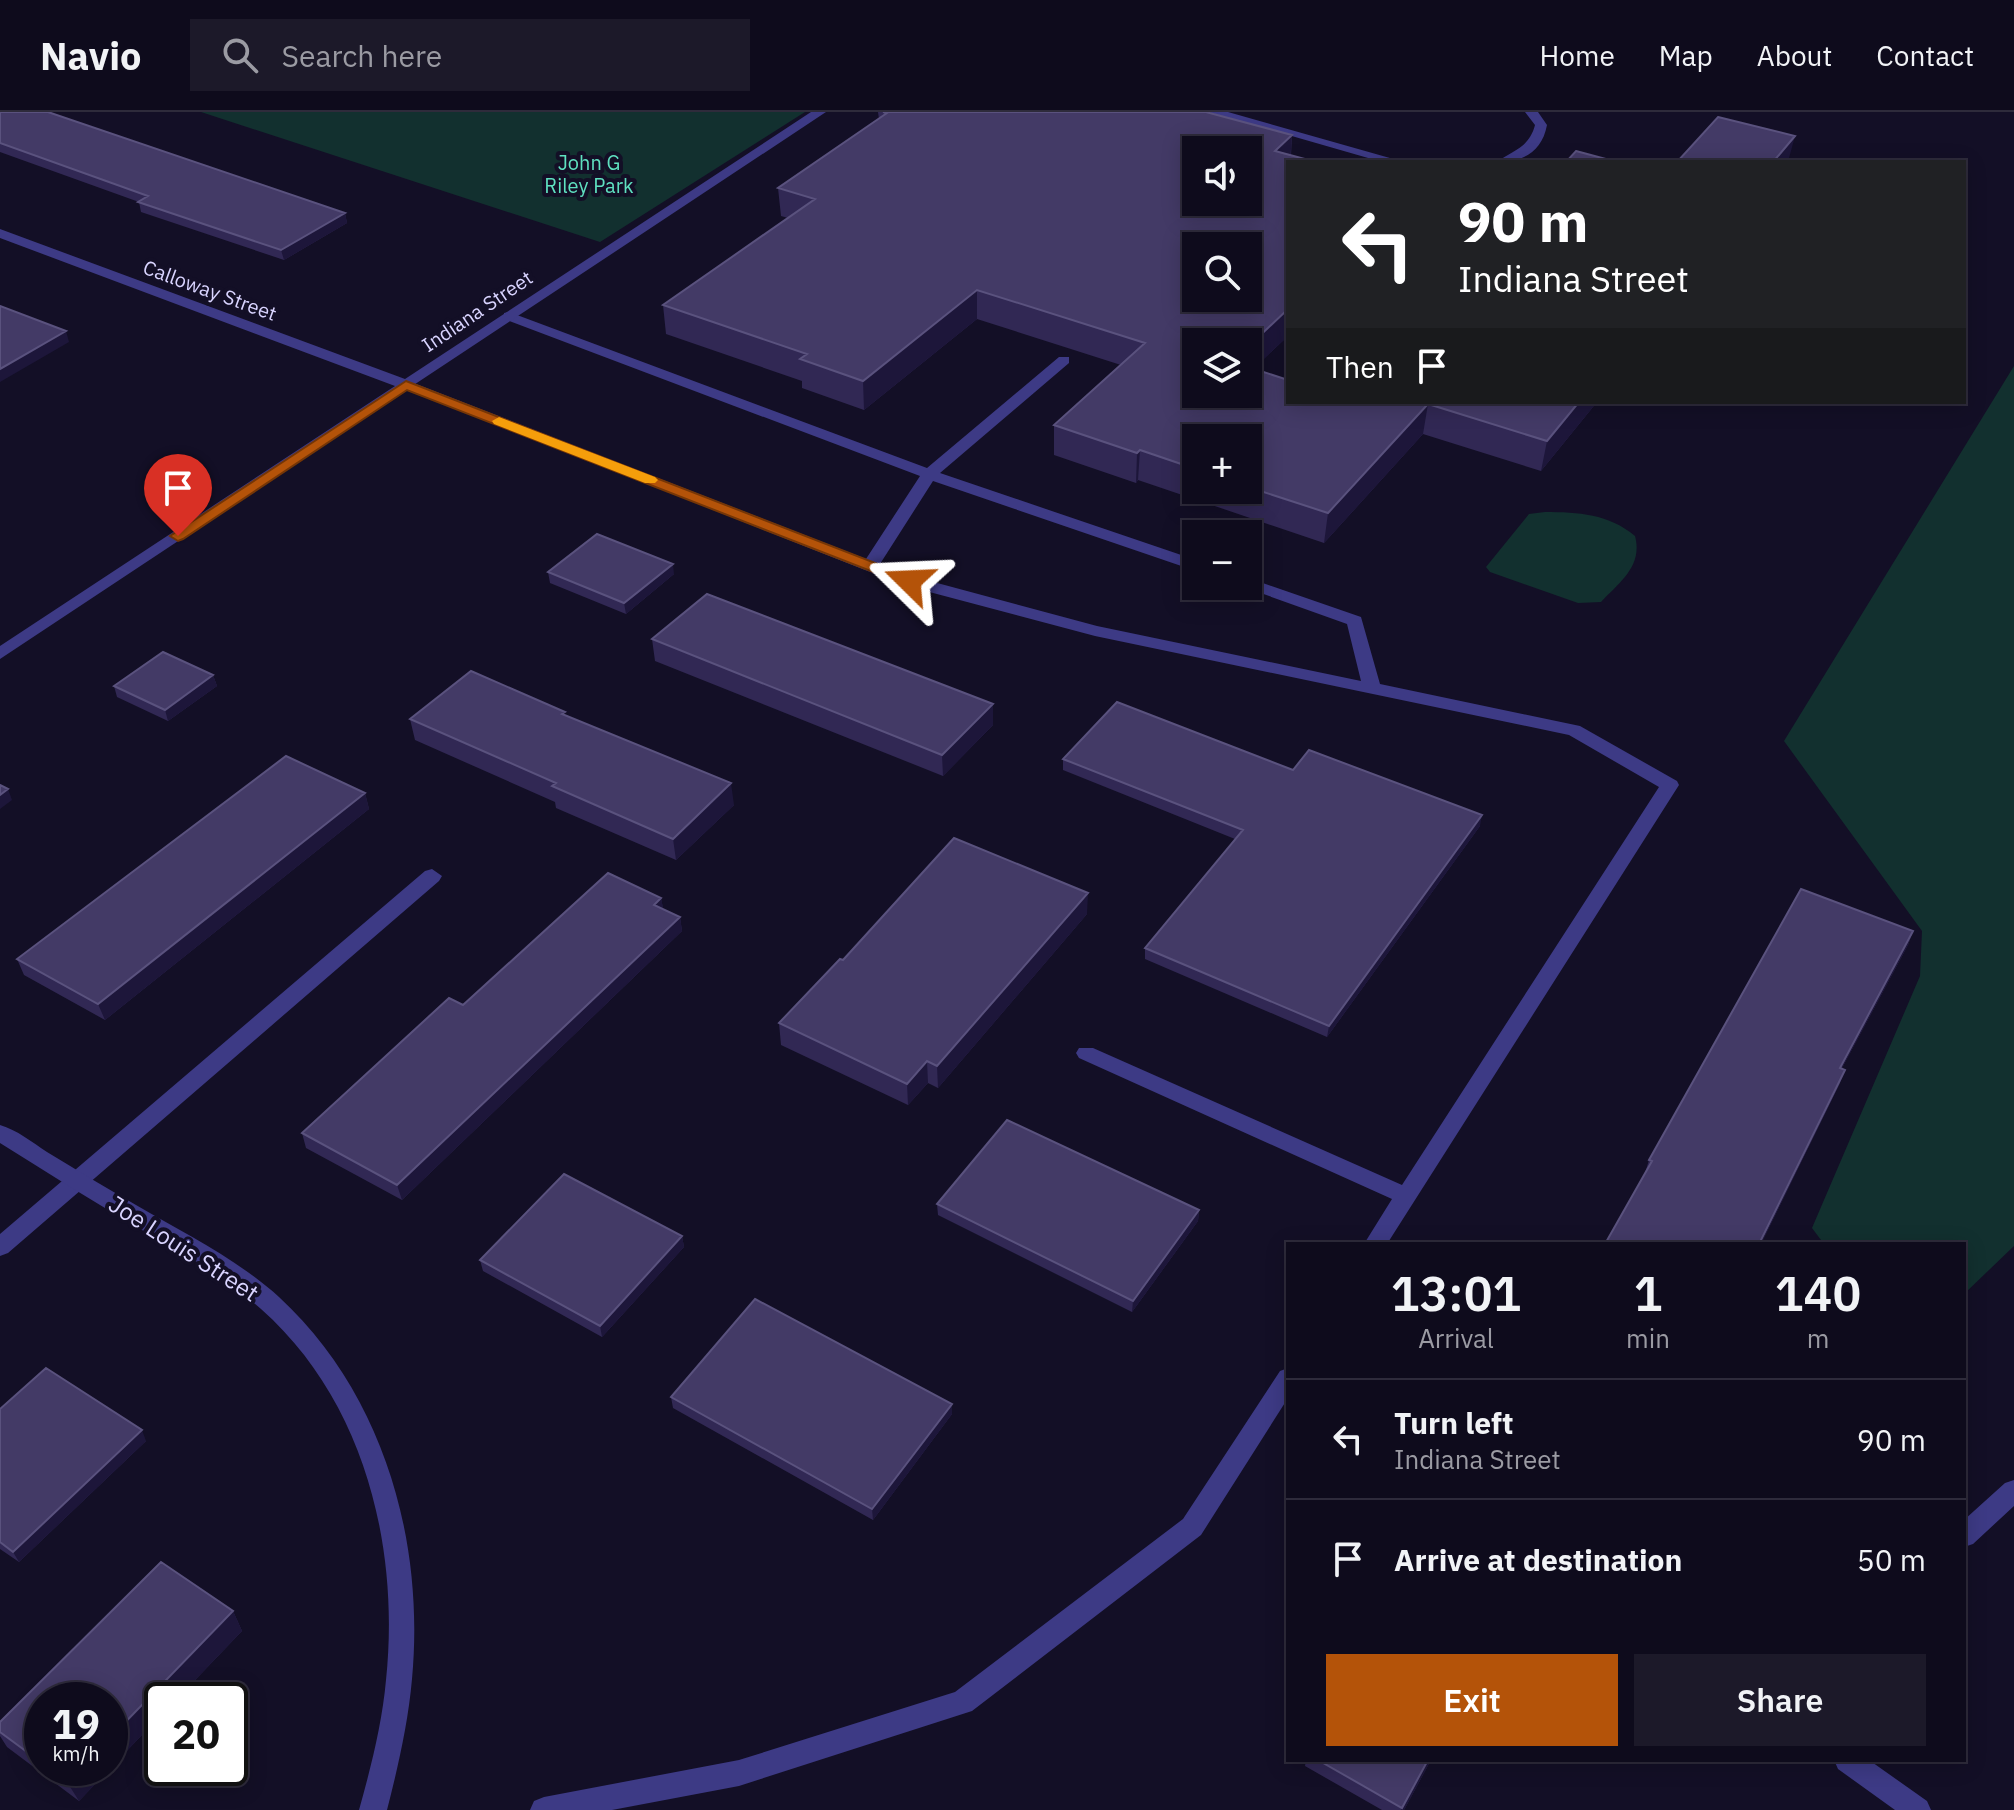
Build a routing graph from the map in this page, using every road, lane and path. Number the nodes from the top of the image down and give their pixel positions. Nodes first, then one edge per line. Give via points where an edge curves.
1 (820, 112) edge
2 (1214, 112) edge
3 (1531, 112) edge
4 (1390, 160) edge
5 (1508, 160) edge
6 (0, 233) edge
7 (509, 316) junction
8 (1064, 360) edge
9 (406, 385) junction
10 (929, 474) junction
11 (1182, 561) edge
12 (870, 566) junction
13 (1262, 589) edge
14 (0, 654) edge
15 (1372, 688) junction
16 (432, 876) dead end
17 (1086, 1053) dead end
18 (0, 1133) edge
19 (77, 1181) junction
20 (1406, 1196) junction
21 (1376, 1242) edge
22 (0, 1247) edge
23 (1286, 1381) edge
24 (2014, 1491) edge
25 (1966, 1534) edge
26 (1850, 1762) edge
27 (373, 1810) edge
28 (544, 1810) edge
29 (1917, 1810) edge

1 - 7 street, Indiana Street
2 - 4 street
3 - 5 street via 1541,125 1538,141
6 - 9 street, Calloway Street
7 - 9 street, Indiana Street
7 - 10 street
8 - 10 street
9 - 12 street, Calloway Street
9 - 14 street, Indiana Street
10 - 11 street
10 - 12 street
12 - 15 street, Calloway Street via 1095,631
13 - 15 street via 1355,621
15 - 20 street, Calloway Street via 1574,730 1670,785
16 - 19 street
17 - 20 street
18 - 19 street, Joe Louis Street
19 - 22 street
19 - 27 street, Joe Louis Street via 209,1259 272,1305 334,1373 371,1443 394,1525 401,1605 399,1673 386,1771
20 - 21 street
23 - 28 street via 1192,1527 963,1702 739,1773
24 - 25 street
26 - 29 street

